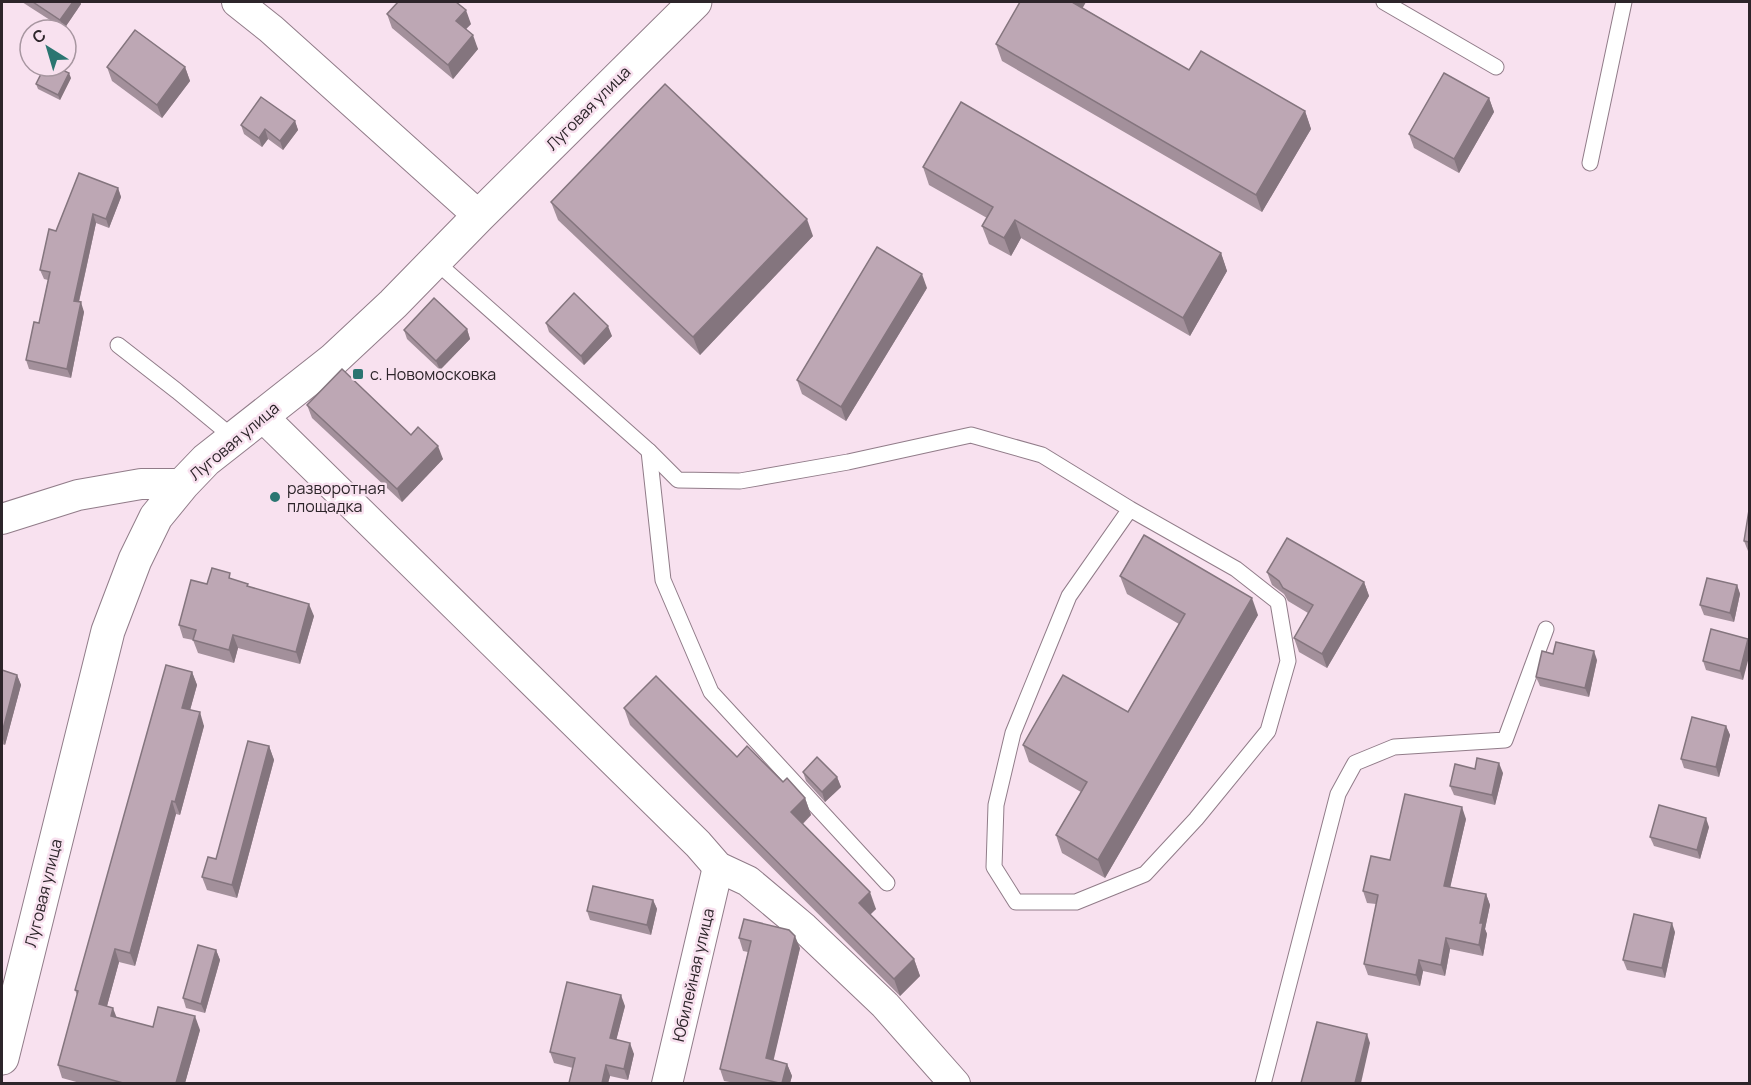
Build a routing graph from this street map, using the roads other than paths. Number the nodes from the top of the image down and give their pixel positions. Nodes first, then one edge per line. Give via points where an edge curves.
1 (237, 2) edge
2 (695, 2) edge
3 (1384, 2) edge
4 (1624, 2) edge
5 (1496, 67) dead end
6 (1590, 163) dead end
7 (479, 216) junction
8 (435, 261) junction
9 (118, 345) dead end
10 (262, 416) junction
11 (235, 439) junction
12 (649, 451) junction
13 (183, 484) junction
14 (1130, 509) junction
15 (2, 519) edge
16 (1546, 629) dead end
17 (718, 867) junction
18 (887, 883) dead end
19 (2, 1058) edge
20 (667, 1083) edge
21 (955, 1083) edge
22 (1263, 1083) edge

1 - 7 street
2 - 7 street, Луговая улица
3 - 5 lane
4 - 6 lane
7 - 8 street, Луговая улица
8 - 10 street, Луговая улица via 333,360
8 - 12 lane
9 - 11 lane
10 - 11 street, Луговая улица
10 - 17 street
11 - 13 street, Луговая улица via 206,460
12 - 14 lane via 678,480 740,481 971,435 1042,455
12 - 18 lane via 663,580 711,692
13 - 15 street via 141,484 78,495
13 - 19 street, Луговая улица via 156,518 108,631
14 - 14 lane via 1236,569 1278,602 1288,661 1268,731 1197,819 1145,874 1076,902 1016,902 994,867 996,805 1013,733 1069,596
16 - 22 lane via 1505,740 1394,747 1355,763 1338,794
17 - 20 street, Юбилейная улица
17 - 21 street via 748,881 804,928 885,1005

